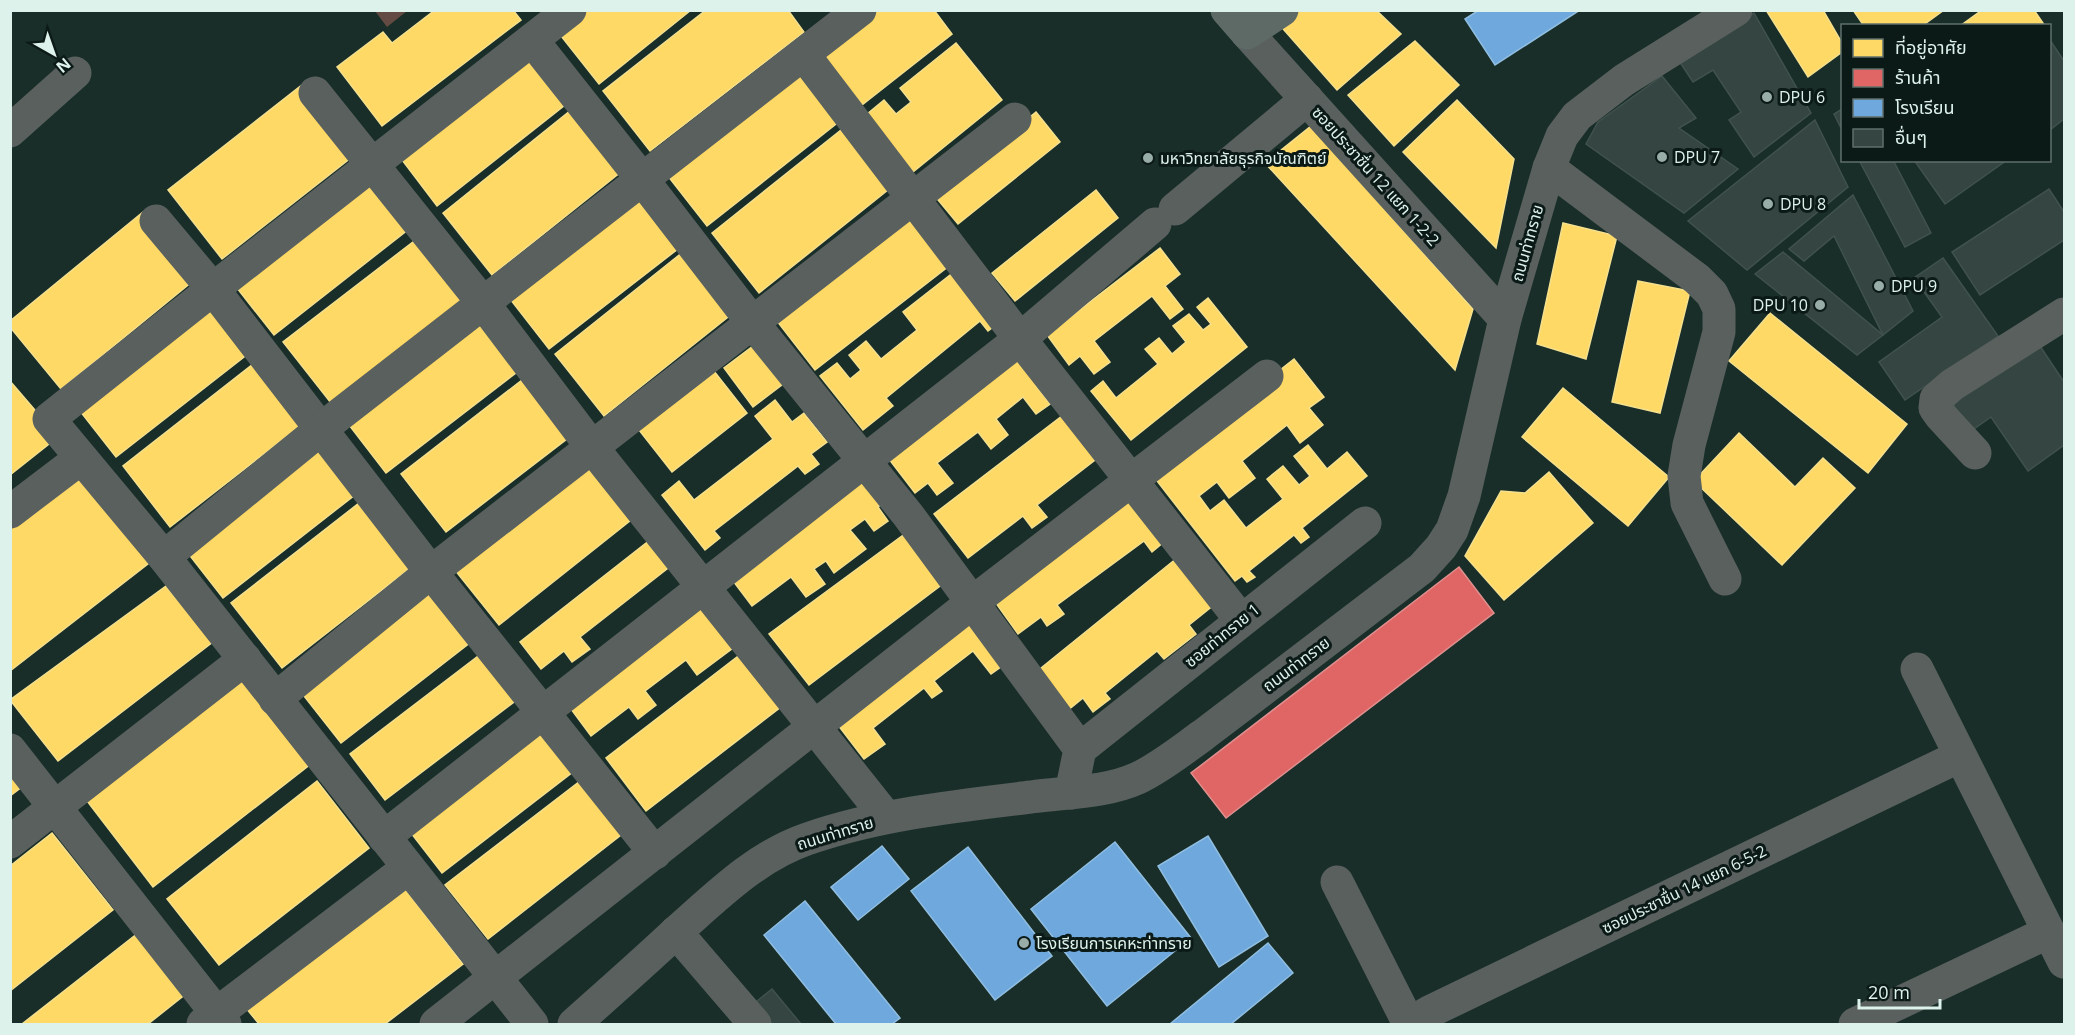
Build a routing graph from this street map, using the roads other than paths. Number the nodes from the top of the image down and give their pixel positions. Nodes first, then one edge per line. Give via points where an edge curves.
1 (570, 10) edge
2 (861, 10) edge
3 (1282, 10) edge
4 (1736, 10) edge
5 (1237, 22) edge
6 (532, 40) junction
7 (804, 55) junction
8 (75, 73) dead end
9 (315, 93) dead end
10 (1307, 99) junction
11 (1015, 119) dead end
12 (10, 132) edge
13 (372, 165) junction
14 (1549, 168) junction
15 (642, 179) junction
16 (914, 199) junction
17 (156, 221) dead end
18 (213, 289) junction
19 (483, 303) junction
20 (2064, 314) edge
21 (1505, 319) junction
22 (752, 322) junction
23 (1020, 339) junction
24 (1267, 376) dead end
25 (321, 429) junction
26 (591, 446) junction
27 (1975, 453) dead end
28 (81, 458) junction
29 (864, 460) junction
30 (1130, 481) junction
31 (10, 512) edge
32 (1365, 523) dead end
33 (164, 557) junction
34 (431, 572) junction
35 (1725, 579) dead end
36 (704, 587) junction
37 (974, 602) junction
38 (1241, 620) junction
39 (245, 659) junction
40 (1917, 669) dead end
41 (275, 699) junction
42 (543, 713) junction
43 (815, 726) junction
44 (1080, 749) junction
45 (10, 750) edge
46 (1960, 756) junction
47 (1071, 793) junction
48 (56, 807) junction
49 (886, 818) junction
50 (384, 837) junction
51 (10, 843) edge
52 (655, 853) junction
53 (408, 868) junction
54 (1336, 882) dead end
55 (676, 932) junction
56 (2049, 932) junction
57 (2064, 962) edge
58 (495, 978) junction
59 (215, 1021) edge
60 (436, 1024) edge
61 (532, 1024) edge
62 (574, 1024) edge
63 (755, 1024) edge
64 (1409, 1024) edge
65 (1855, 1024) edge

1 - 6 street
2 - 7 street
3 - 5 main road
4 - 14 street, ถนนท่าทราย via 1624,80 1577,116 1562,136
5 - 10 street, ซอยประชาชื่น 12 แยก 1-2-2
6 - 13 street
6 - 15 street
7 - 15 street
7 - 16 street
8 - 12 street
9 - 13 street
10 - 21 street, ซอยประชาชื่น 12 แยก 1-2-2
10 - 23 street
11 - 16 street
13 - 18 street
13 - 19 street
14 - 21 street, ถนนท่าทราย
14 - 35 street via 1698,279 1719,309 1719,332 1684,476 1687,503
15 - 19 street
15 - 22 street
16 - 22 street
16 - 23 street
17 - 18 street
18 - 25 street
18 - 28 street via 49,419
19 - 25 street
19 - 26 street
20 - 27 street via 1936,399 1935,408 1940,415
21 - 47 street, ถนนท่าทราย via 1464,496 1452,530 1428,561 1170,759 1130,781
22 - 26 street
22 - 29 street
23 - 29 street
23 - 30 street
24 - 30 street
25 - 33 street
25 - 34 street
26 - 34 street
26 - 36 street
28 - 31 street
28 - 33 street
29 - 36 street
29 - 37 street
30 - 37 street
30 - 38 street
32 - 38 street, ซอยท่าทราย 1
33 - 39 street
34 - 41 street
34 - 42 street
36 - 42 street
36 - 43 street
37 - 43 street
37 - 44 street
38 - 44 street, ซอยท่าทราย 1
39 - 41 street
39 - 48 street
40 - 46 street
41 - 50 street
42 - 50 street
42 - 52 street
43 - 49 street
43 - 52 street
44 - 47 street
45 - 48 street
46 - 56 street
46 - 64 street, ซอยประชาชื่น 14 แยก 6-5-2
47 - 49 street, ถนนท่าทราย
48 - 51 street
48 - 59 street
49 - 55 street, ถนนท่าทราย via 806,839 771,855 734,880
50 - 53 street
52 - 58 street
53 - 58 street
53 - 59 street
54 - 64 street
55 - 62 street, ถนนท่าทราย
55 - 63 street
56 - 57 street
56 - 65 street
58 - 60 street
58 - 61 street

